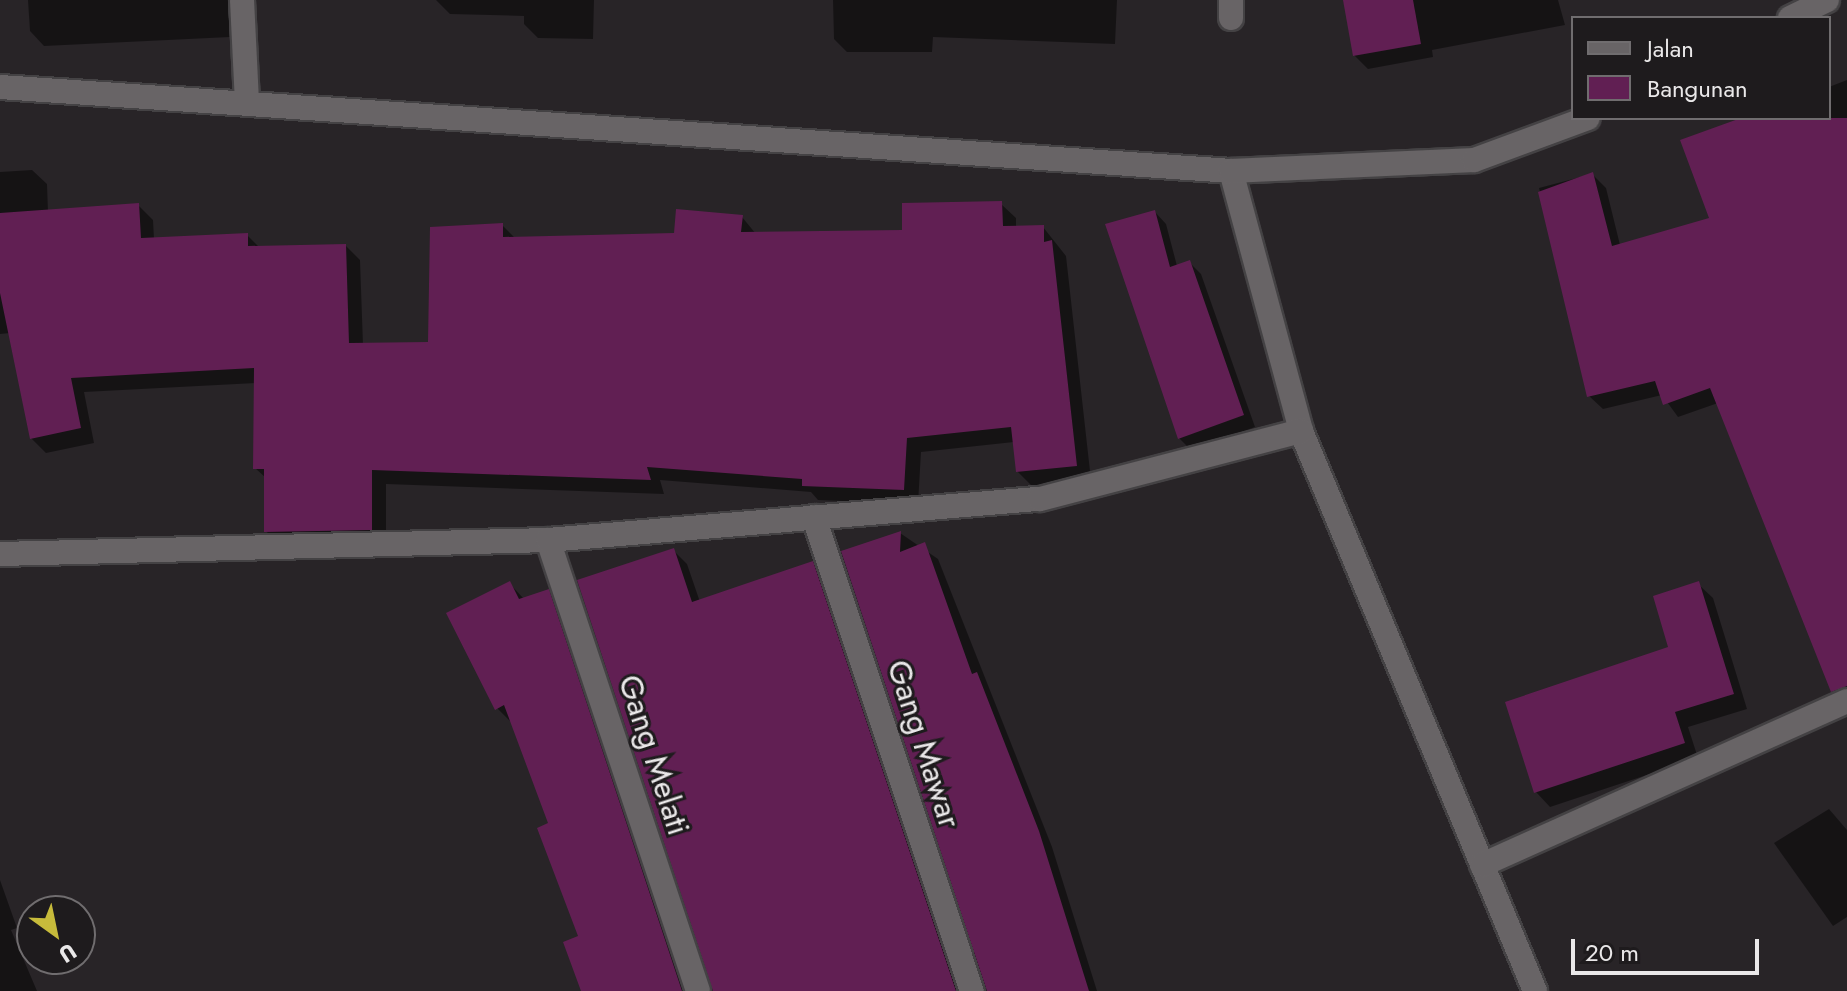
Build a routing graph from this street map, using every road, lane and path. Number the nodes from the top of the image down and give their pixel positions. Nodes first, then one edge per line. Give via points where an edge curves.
1 (242, 0) edge
2 (1827, 0) edge
3 (1794, 16) edge
4 (0, 87) edge
5 (247, 103) junction
6 (1583, 120) edge
7 (1231, 171) junction
8 (1301, 431) junction
9 (814, 517) junction
10 (548, 540) junction
11 (0, 554) edge
12 (1847, 701) edge
13 (1482, 865) junction
14 (698, 991) edge
15 (972, 991) edge
16 (1535, 991) edge

1 - 5 street
2 - 3 street
4 - 5 street
5 - 7 street
6 - 7 street via 1474,160
7 - 8 street
8 - 9 street via 1040,499
8 - 13 street
9 - 10 street
9 - 15 street, Gang Mawar
10 - 11 street
10 - 14 street, Gang Melati
12 - 13 street
13 - 16 street

